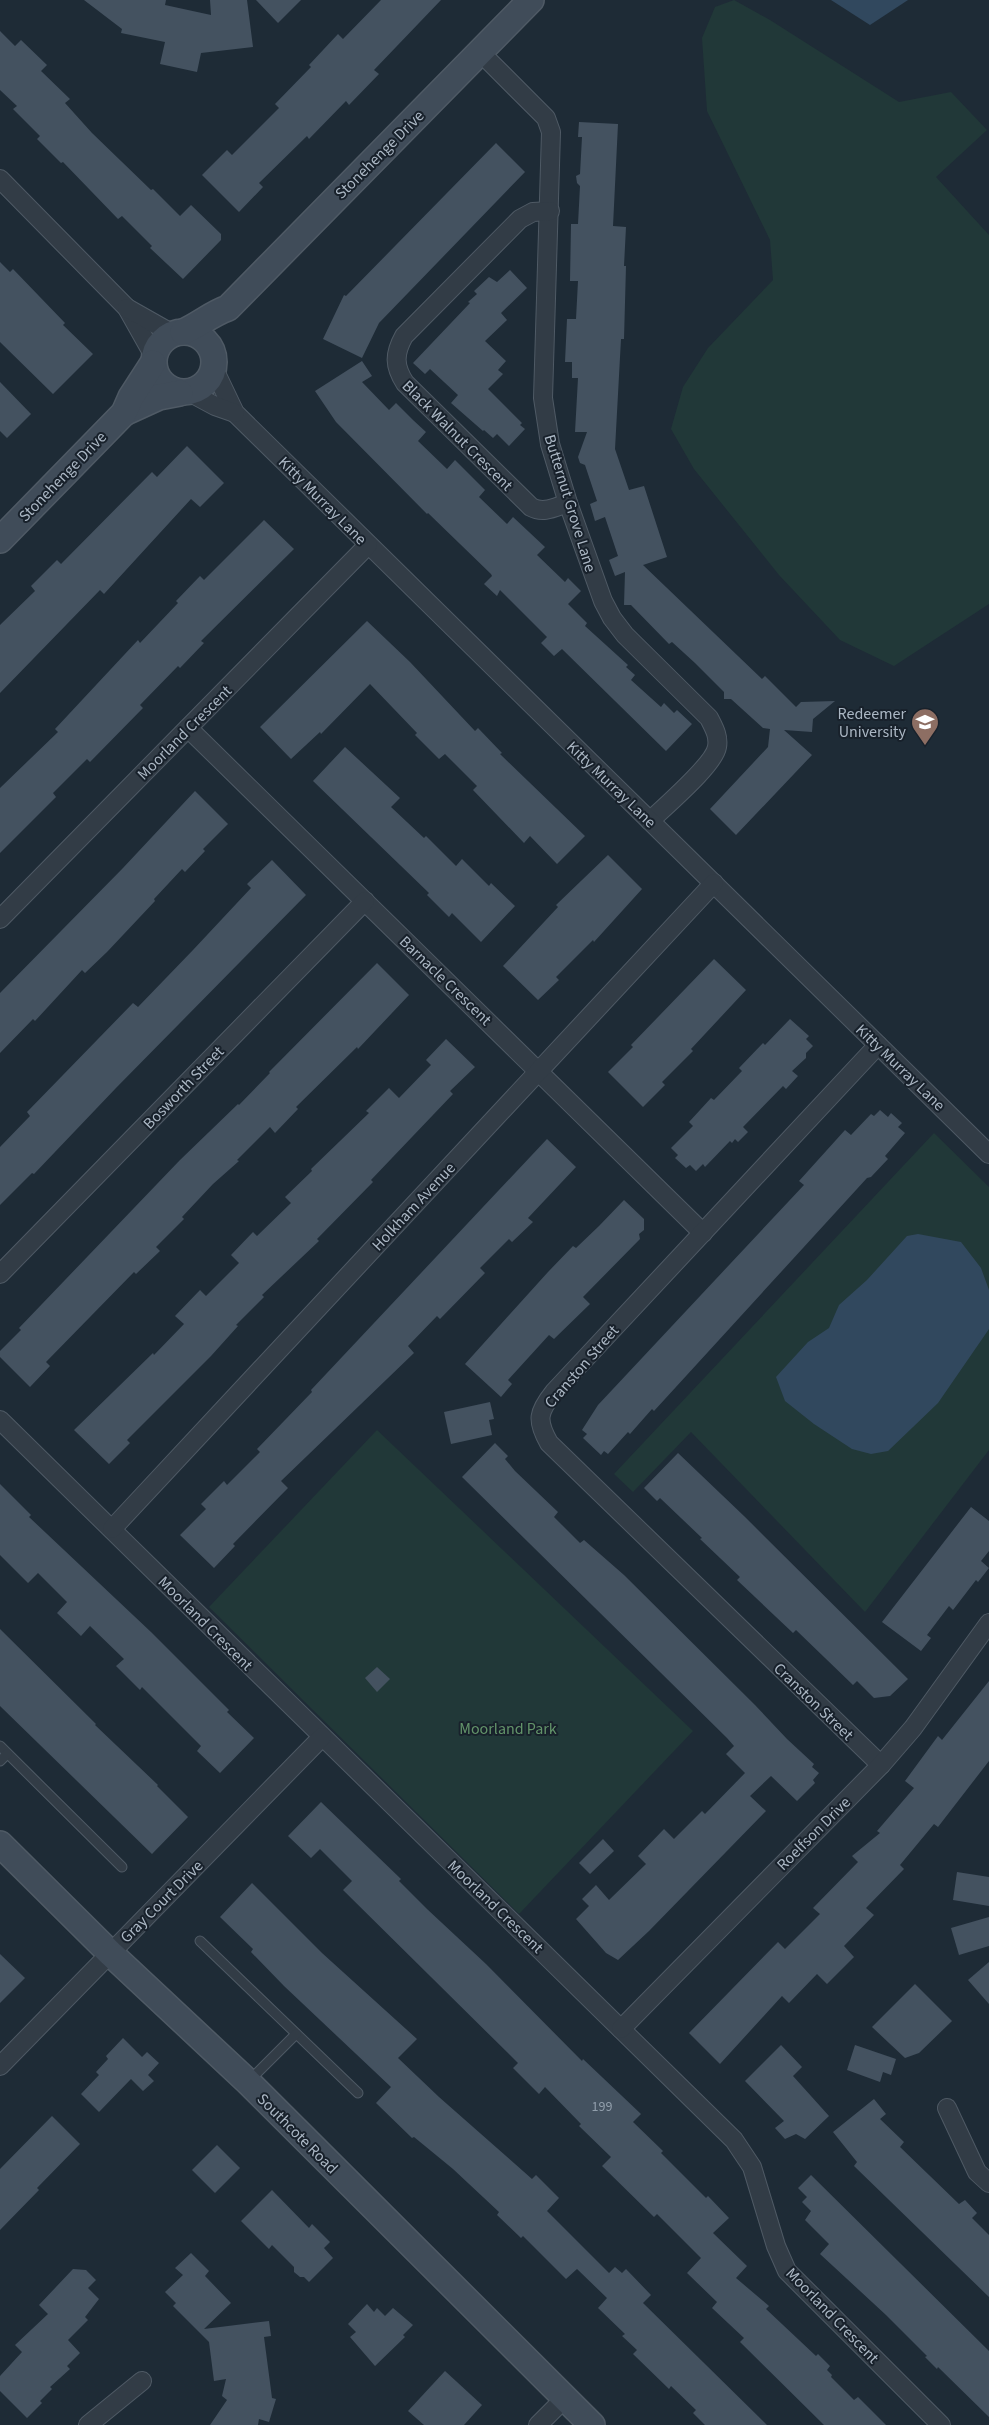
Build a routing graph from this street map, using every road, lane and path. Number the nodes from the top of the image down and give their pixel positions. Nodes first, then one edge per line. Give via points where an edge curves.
1 (531, 0) edge
2 (480, 52) junction
3 (0, 179) edge
4 (550, 211) junction
5 (127, 308) junction
6 (228, 308) junction
7 (178, 333) junction
8 (154, 360) junction
9 (214, 363) junction
10 (185, 393) junction
11 (124, 413) junction
12 (236, 414) junction
13 (568, 503) junction
14 (0, 540) edge
15 (368, 545) junction
16 (188, 728) junction
17 (650, 821) junction
18 (714, 883) junction
19 (366, 901) junction
20 (0, 919) edge
21 (878, 1044) junction
22 (539, 1071) junction
23 (989, 1154) edge
24 (703, 1233) junction
25 (0, 1274) edge
26 (0, 1420) edge
27 (112, 1529) junction
28 (989, 1623) edge
29 (322, 1737) junction
30 (0, 1746) edge
31 (7, 1754) junction
32 (0, 1761) edge
33 (881, 1765) junction
34 (0, 1844) edge
35 (122, 1867) dead end
36 (200, 1941) dead end
37 (110, 1953) junction
38 (621, 2029) junction
39 (296, 2034) junction
40 (0, 2066) edge
41 (248, 2082) junction
42 (358, 2093) dead end
43 (947, 2108) dead end
44 (989, 2183) edge
45 (142, 2381) dead end
46 (565, 2398) junction
47 (88, 2425) edge
48 (538, 2425) edge
49 (592, 2425) edge
50 (941, 2425) edge

1 - 2 street, Stonehenge Drive
2 - 4 street, Butternut Grove Lane via 546,118 552,142
2 - 6 street, Stonehenge Drive
3 - 5 street
4 - 13 street, Butternut Grove Lane via 543,398 550,444
4 - 13 street, Black Walnut Crescent via 533,212 520,219 404,336 395,361 405,383 531,507 538,511
5 - 7 street
5 - 8 street
6 - 7 street, Stonehenge Drive
6 - 9 street
7 - 8 street via 164,339
7 - 9 street via 200,336 212,349
8 - 10 street via 158,379 172,390
8 - 11 street, Stonehenge Drive
9 - 10 street via 205,384
9 - 12 street, Kitty Murray Lane
10 - 11 street, Stonehenge Drive via 160,397
10 - 12 street, Kitty Murray Lane
11 - 14 street, Stonehenge Drive
12 - 15 street, Kitty Murray Lane
13 - 17 street, Butternut Grove Lane via 612,618 625,635 709,718 717,733 717,748 711,762
15 - 16 street, Moorland Crescent
15 - 17 street, Kitty Murray Lane
16 - 19 street, Barnacle Crescent
16 - 20 street, Moorland Crescent
17 - 18 street, Kitty Murray Lane
18 - 21 street, Kitty Murray Lane
18 - 22 street, Holkham Avenue
19 - 22 street, Barnacle Crescent
19 - 25 street, Bosworth Street
21 - 23 street, Kitty Murray Lane
21 - 24 street, Cranston Street
22 - 24 street, Barnacle Crescent
22 - 27 street, Holkham Avenue
24 - 33 street, Cranston Street via 554,1392 539,1418 542,1431 607,1500
26 - 27 street, Moorland Crescent
27 - 29 street, Moorland Crescent
28 - 33 street, Roelfson Drive via 913,1728
29 - 37 street, Gray Court Drive
29 - 38 street, Moorland Crescent
30 - 31 lane
31 - 32 lane
31 - 35 lane
33 - 38 street, Roelfson Drive
34 - 37 street, Southcote Road
36 - 39 lane
37 - 40 street, Gray Court Drive
37 - 41 street, Southcote Road
38 - 50 street, Moorland Crescent via 734,2140 744,2154 757,2180 776,2246 787,2271
39 - 41 lane
39 - 42 lane
41 - 46 street, Southcote Road
43 - 44 street via 977,2172
45 - 47 street
46 - 48 street
46 - 49 street, Southcote Road

